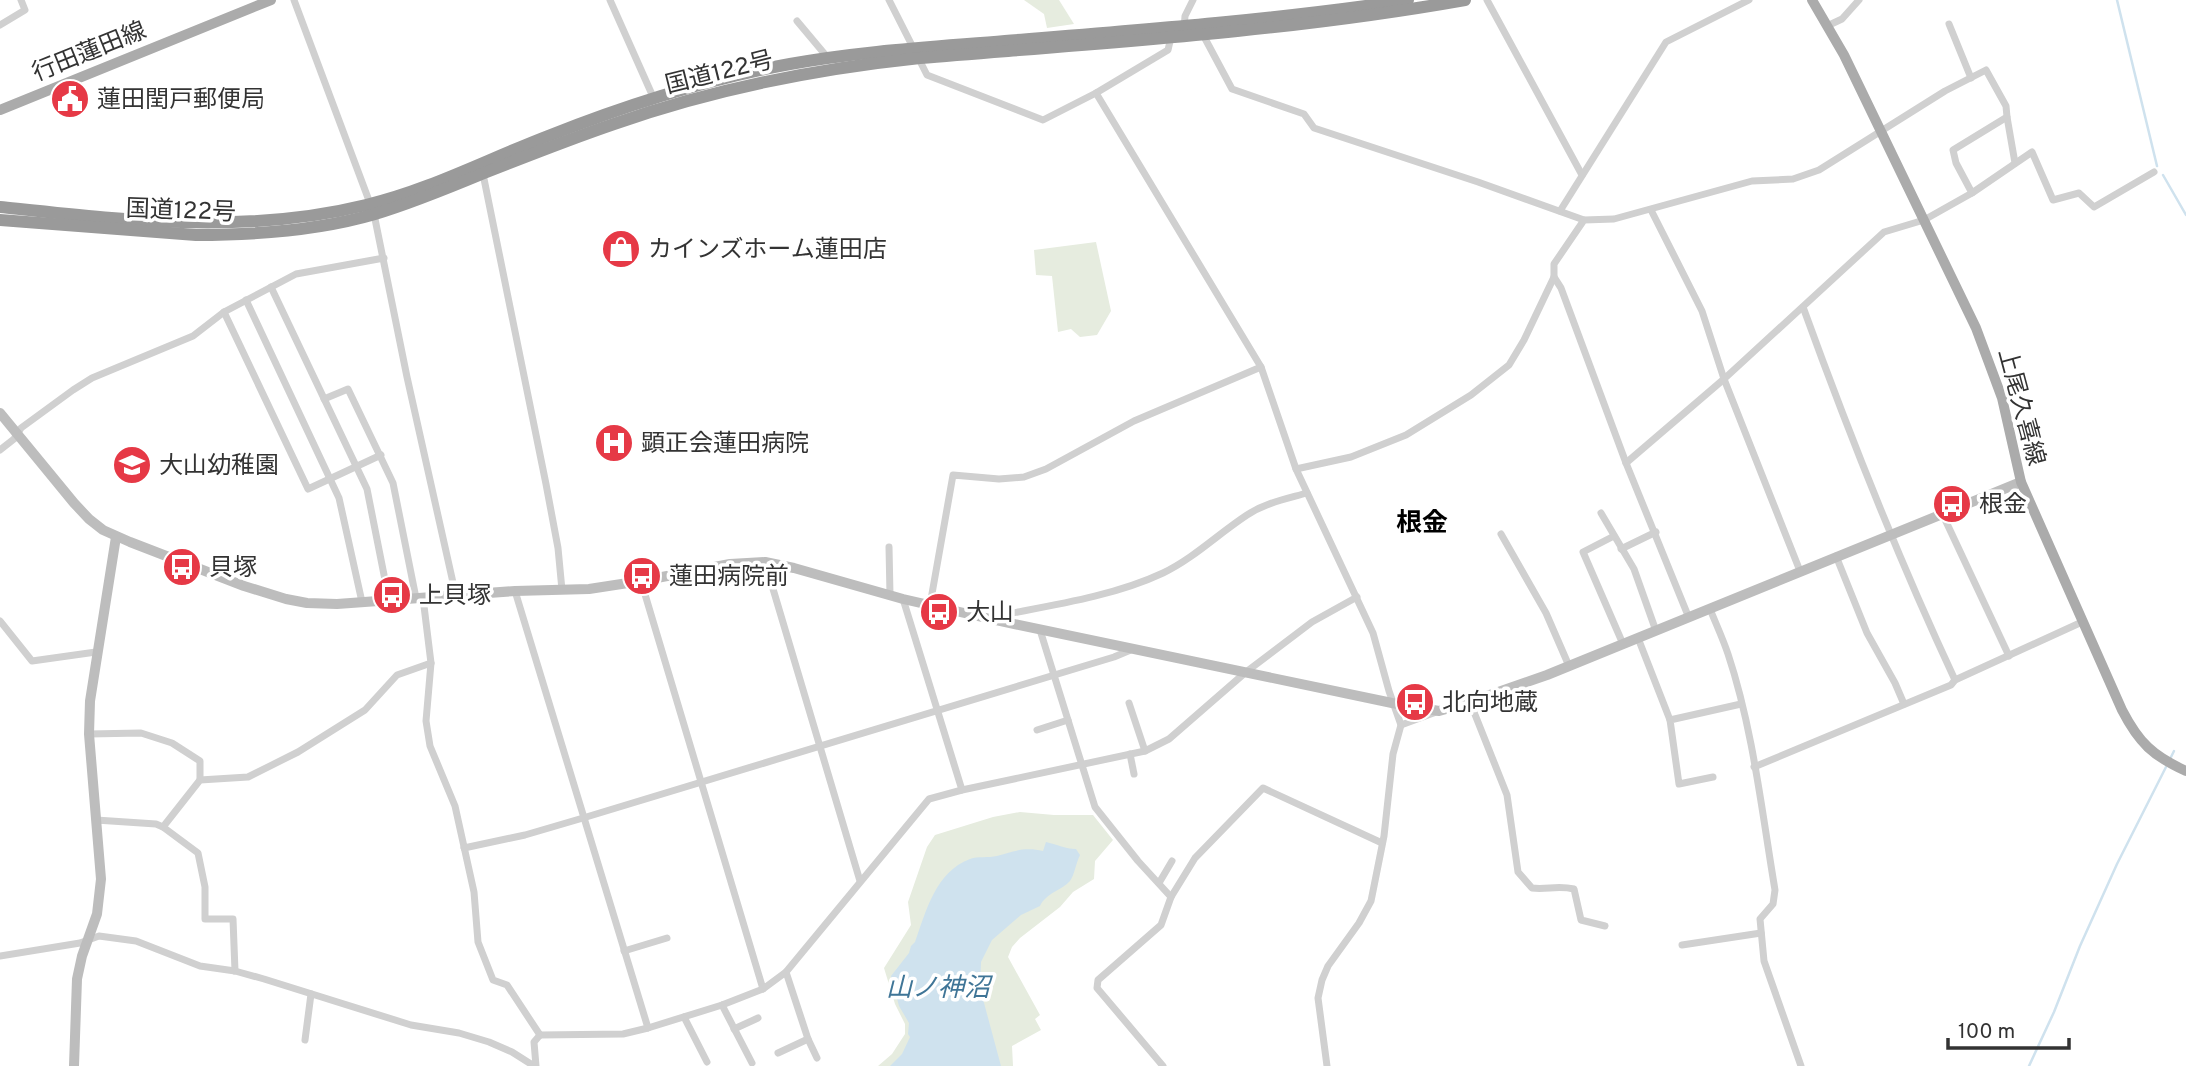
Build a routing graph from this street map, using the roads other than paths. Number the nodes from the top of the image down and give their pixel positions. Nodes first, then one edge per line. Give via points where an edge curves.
1 (21, 0) edge
2 (271, 0) edge
3 (294, 0) edge
4 (610, 0) edge
5 (889, 0) edge
6 (1193, 0) edge
7 (1408, 0) edge
8 (1465, 0) edge
9 (1487, 0) edge
10 (1749, 0) edge
11 (1812, 0) edge
12 (1859, 0) edge
13 (797, 21) dead end
14 (1949, 24) dead end
15 (0, 25) edge
16 (1827, 26) junction
17 (1201, 30) junction
18 (1180, 33) junction
19 (916, 54) junction
20 (828, 58) junction
21 (1971, 78) junction
22 (1096, 93) junction
23 (656, 104) junction
24 (1, 108) edge
25 (2007, 117) junction
26 (1881, 130) junction
27 (2015, 163) junction
28 (2154, 172) dead end
29 (483, 174) junction
30 (1582, 175) junction
31 (1972, 192) junction
32 (0, 208) edge
33 (372, 209) junction
34 (1651, 210) junction
35 (1560, 211) junction
36 (0, 220) edge
37 (1584, 220) junction
38 (1924, 220) junction
39 (384, 258) junction
40 (1554, 276) junction
41 (271, 287) junction
42 (246, 300) junction
43 (1803, 307) junction
44 (224, 312) junction
45 (1261, 367) junction
46 (1724, 379) junction
47 (324, 399) junction
48 (0, 413) edge
49 (17, 434) junction
50 (0, 450) edge
51 (381, 455) junction
52 (1626, 463) junction
53 (356, 467) junction
54 (1296, 469) junction
55 (331, 478) junction
56 (2021, 482) junction
57 (1307, 493) junction
58 (1601, 513) dead end
59 (1942, 513) junction
60 (1656, 532) junction
61 (1501, 534) dead end
62 (1890, 534) junction
63 (1614, 536) junction
64 (116, 537) junction
65 (889, 547) dead end
66 (1621, 549) junction
67 (1836, 556) junction
68 (765, 562) junction
69 (1800, 571) junction
70 (641, 582) junction
71 (562, 590) junction
72 (515, 591) junction
73 (890, 595) junction
74 (456, 596) junction
75 (1357, 597) junction
76 (419, 598) junction
77 (903, 599) junction
78 (389, 600) junction
79 (362, 602) junction
80 (930, 606) junction
81 (1710, 609) junction
82 (1689, 618) junction
83 (995, 620) junction
84 (0, 621) edge
85 (2082, 622) junction
86 (1040, 630) junction
87 (1656, 631) junction
88 (1638, 638) junction
89 (1623, 644) junction
90 (1133, 649) junction
91 (96, 652) junction
92 (2008, 656) junction
93 (431, 663) junction
94 (1569, 666) junction
95 (1246, 672) junction
96 (1054, 675) junction
97 (1955, 680) junction
98 (1129, 702) dead end
99 (1470, 702) junction
100 (1392, 703) junction
101 (1741, 704) junction
102 (1904, 705) junction
103 (936, 710) junction
104 (1439, 711) junction
105 (1068, 720) junction
106 (1670, 720) junction
107 (1401, 724) junction
108 (1037, 730) dead end
109 (89, 734) junction
110 (818, 746) junction
111 (1145, 751) junction
112 (1130, 754) junction
113 (1083, 764) junction
114 (1755, 767) junction
115 (2186, 771) edge
116 (1134, 774) dead end
117 (1713, 777) dead end
118 (200, 780) junction
119 (702, 781) junction
120 (962, 790) junction
121 (583, 818) junction
122 (96, 820) junction
123 (163, 827) junction
124 (1382, 843) junction
125 (464, 848) junction
126 (1172, 861) dead end
127 (860, 881) junction
128 (1159, 883) junction
129 (1171, 897) junction
130 (1605, 926) dead end
131 (1761, 933) junction
132 (667, 938) dead end
133 (88, 939) junction
134 (1682, 945) dead end
135 (624, 951) junction
136 (0, 956) edge
137 (234, 971) junction
138 (786, 972) junction
139 (763, 989) junction
140 (311, 994) junction
141 (722, 1005) junction
142 (684, 1017) junction
143 (758, 1018) dead end
144 (648, 1028) junction
145 (734, 1029) junction
146 (540, 1035) junction
147 (808, 1039) junction
148 (305, 1040) dead end
149 (778, 1053) dead end
150 (817, 1058) dead end
151 (707, 1062) dead end
152 (752, 1063) dead end
153 (74, 1066) edge
154 (535, 1066) edge
155 (1163, 1066) edge
156 (1327, 1066) edge
157 (1801, 1066) edge

1 - 15 street via 25,10
2 - 24 main road, 行田蓮田線
3 - 33 street
4 - 23 street
5 - 19 street
6 - 18 street
7 - 17 highway, 国道122号
8 - 17 highway, 国道122号 via 1354,19
9 - 30 street
10 - 30 street via 1666,42
11 - 16 main road, 上尾久喜線
12 - 16 street via 1842,19
13 - 20 street
14 - 21 street
16 - 26 main road, 上尾久喜線
17 - 18 highway, 国道122号
17 - 35 street via 1232,89 1304,114 1314,128
18 - 19 highway, 国道122号
18 - 22 street via 1168,50
19 - 20 highway, 国道122号
19 - 22 street via 927,75 1044,120
19 - 23 highway, 国道122号
20 - 23 highway, 国道122号 via 738,75
21 - 25 street via 1986,70 2006,106
21 - 26 street
22 - 45 street
23 - 29 highway, 国道122号
23 - 33 highway, 国道122号 via 550,135
25 - 27 street
25 - 31 street via 1953,150
26 - 34 street via 1819,170 1793,179 1752,181
26 - 38 main road, 上尾久喜線
27 - 28 street via 2032,152 2053,200 2079,193 2094,207
27 - 31 street
29 - 33 highway, 国道122号 via 432,195
29 - 71 street via 546,484
30 - 35 street
31 - 38 street
32 - 33 highway, 国道122号 via 225,224
33 - 36 highway, 国道122号 via 286,231 227,235
33 - 39 street
34 - 37 street
34 - 46 street via 1702,311
35 - 37 street
37 - 40 street via 1554,264
38 - 43 street via 1884,232
38 - 56 main road, 上尾久喜線 via 1986,352
39 - 41 street via 296,274
39 - 74 street
40 - 52 street
40 - 54 street via 1509,365 1471,395 1380,447
41 - 42 street
41 - 47 street
42 - 44 street
42 - 55 street
43 - 46 street
43 - 62 street
44 - 49 street via 193,336 92,378
44 - 55 street via 308,489
45 - 54 street
45 - 80 street via 1134,421 1024,477 953,475
46 - 52 street
46 - 69 street
47 - 51 street via 348,388
47 - 53 street
48 - 49 street
49 - 50 street
49 - 64 street via 89,520
51 - 53 street
51 - 76 street via 393,483
52 - 60 street
53 - 55 street
53 - 78 street via 367,489
54 - 57 street
55 - 79 street
56 - 59 street
56 - 85 main road, 上尾久喜線
57 - 75 street
57 - 83 street via 1248,514 1191,558 1162,573
58 - 63 street
59 - 62 street
59 - 92 street
60 - 66 street
60 - 82 street
61 - 94 street via 1546,613
62 - 67 street
62 - 97 street
63 - 66 street
63 - 89 street via 1583,552
64 - 79 street via 286,599 323,604
64 - 91 street
65 - 73 street
66 - 87 street via 1634,569
67 - 69 street
67 - 102 street via 1867,633
68 - 70 street via 730,564
68 - 73 street
68 - 110 street
69 - 81 street
70 - 71 street
70 - 119 street
71 - 72 street
72 - 74 street
72 - 121 street
73 - 77 street
74 - 76 street
75 - 95 street via 1312,622
75 - 100 street via 1373,633
76 - 78 street
76 - 93 street
77 - 80 street
77 - 103 street
78 - 79 street
80 - 83 street
81 - 82 street
81 - 101 street
82 - 87 street
83 - 86 street
84 - 91 street via 32,661
85 - 92 street
85 - 115 main road, 上尾久喜線 via 2138,737 2155,755
86 - 90 street
86 - 96 street
87 - 88 street
88 - 89 street
88 - 106 street
89 - 94 street
90 - 95 street
90 - 96 street
91 - 109 street
92 - 97 street
93 - 118 street via 397,675 365,710 298,752 248,776
93 - 125 street via 426,720 430,746 455,806
94 - 99 street
95 - 100 street
95 - 111 street via 1169,739
96 - 103 street
96 - 105 street
97 - 102 street
98 - 111 street
99 - 104 street
99 - 130 street via 1507,795 1518,872 1532,888 1560,885 1574,889 1581,920
100 - 104 street
100 - 107 street
101 - 106 street
101 - 114 street
102 - 114 street
103 - 110 street
103 - 120 street
104 - 107 street
105 - 108 street
105 - 113 street
106 - 117 street via 1679,784
107 - 124 street
109 - 118 street via 141,733 172,743 200,761
109 - 122 street
110 - 119 street
110 - 127 street
111 - 112 street
112 - 113 street
112 - 116 street
113 - 120 street
113 - 128 street via 1095,807
114 - 131 street via 1775,890 1773,904 1760,919
118 - 123 street
119 - 121 street
119 - 139 street
120 - 127 street via 929,799
121 - 125 street
121 - 135 street
122 - 123 street
122 - 133 street via 101,879 97,914
123 - 137 street via 198,853 205,919 233,919
124 - 129 street via 1264,788 1195,858
124 - 156 street via 1371,901 1322,980 1318,998
125 - 146 street via 485,963 493,980 507,985
126 - 128 street
127 - 138 street
128 - 129 street
129 - 155 street via 1161,925 1098,980 1097,988
131 - 134 street
131 - 157 street via 1764,961
132 - 135 street
133 - 136 street
133 - 137 street via 136,941 200,966
133 - 153 street via 77,979
135 - 144 street
137 - 140 street
138 - 139 street
138 - 147 street
139 - 141 street
140 - 148 street
140 - 154 street via 411,1026 489,1042
141 - 142 street
141 - 145 street
142 - 144 street
142 - 151 street
143 - 145 street
144 - 146 street via 623,1034
145 - 152 street
146 - 154 street via 534,1042
147 - 149 street
147 - 150 street

